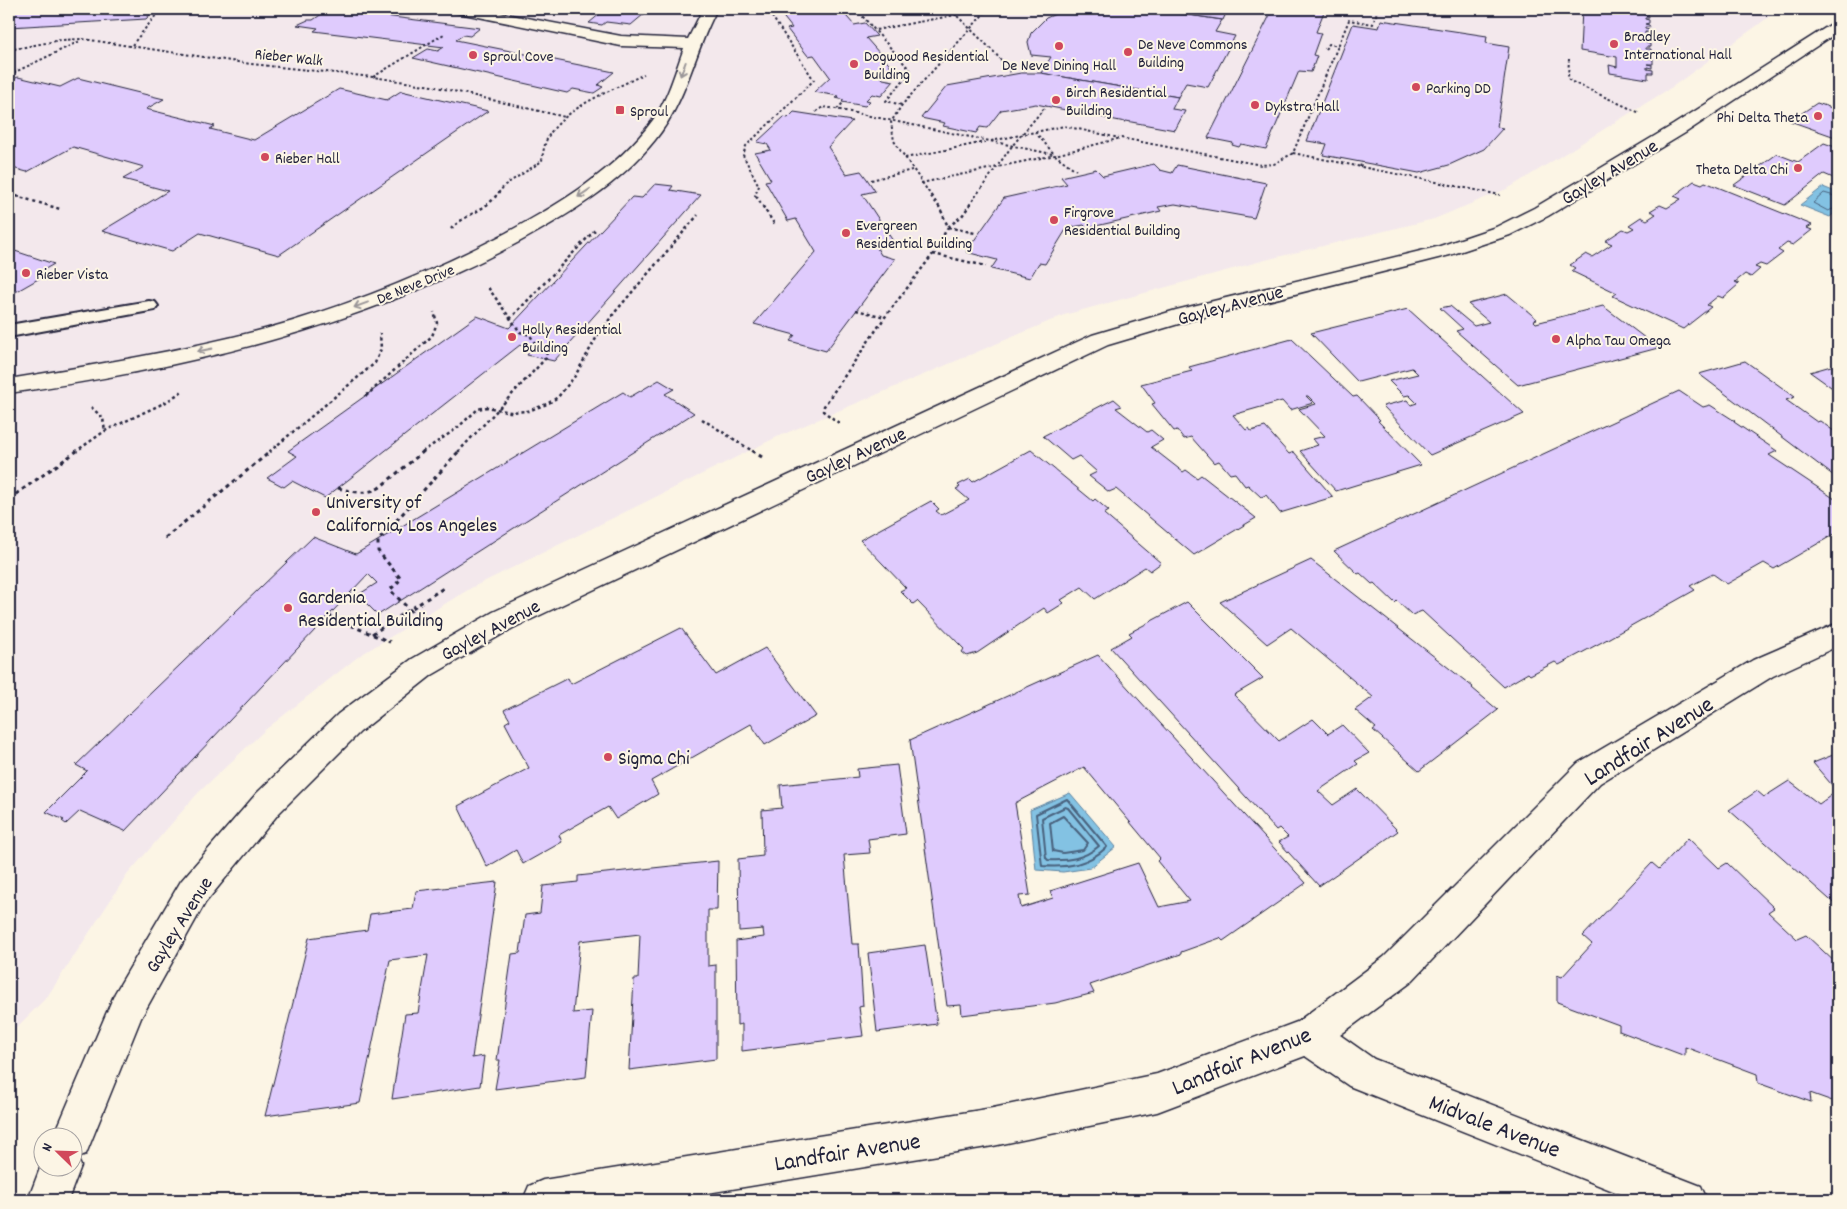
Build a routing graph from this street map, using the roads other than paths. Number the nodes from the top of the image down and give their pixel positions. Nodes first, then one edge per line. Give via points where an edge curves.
1 (459, 9) edge
2 (710, 9) edge
3 (1838, 26) edge
4 (692, 44) junction
5 (149, 306) dead end
6 (9, 331) edge
7 (9, 386) edge
8 (1838, 634) edge
9 (1309, 1036) junction
10 (78, 1126) edge
11 (58, 1176) edge
12 (48, 1200) edge
13 (543, 1200) edge
14 (1687, 1200) edge

1 - 4 street via 621,41
2 - 4 street, De Neve Drive
3 - 10 street, Gayley Avenue via 1679,129 1541,212 1503,231 1443,251 1184,315 1100,340 503,620 422,667 349,724 275,796 193,892 128,1006
4 -> 7 street, De Neve Drive via 670,106 639,146 600,183 551,216 483,254 396,292 274,333 175,356
5 - 6 lane
8 - 9 street, Landfair Avenue via 1763,668 1589,772 1398,970
9 - 13 street, Landfair Avenue via 1157,1093 993,1127
9 - 14 street, Midvale Avenue via 1362,1073
11 - 12 street

